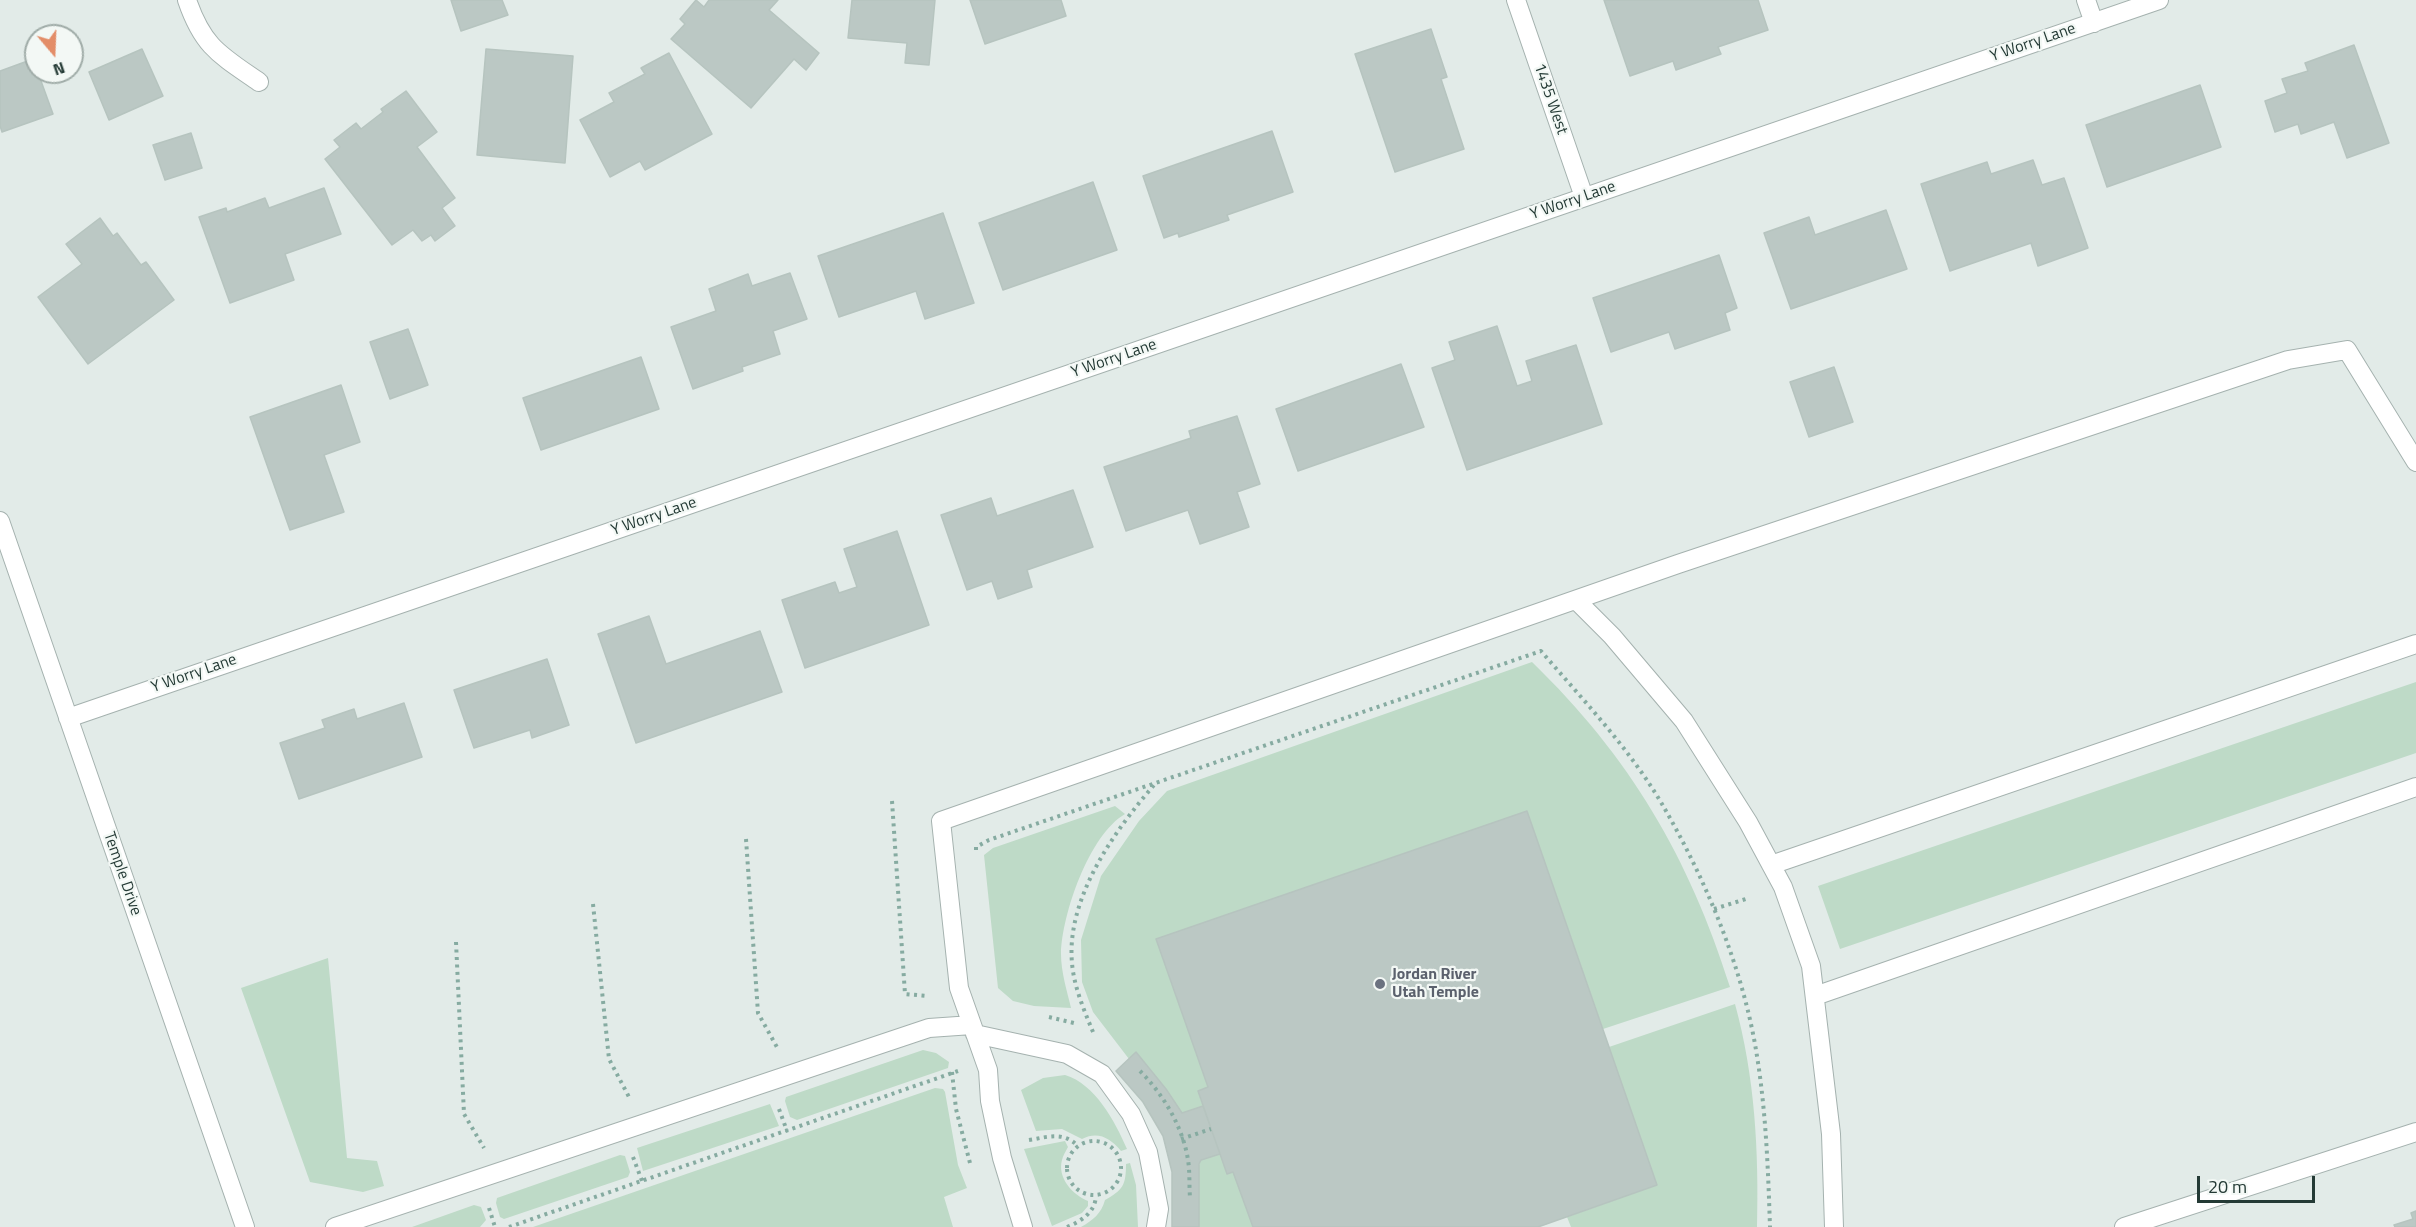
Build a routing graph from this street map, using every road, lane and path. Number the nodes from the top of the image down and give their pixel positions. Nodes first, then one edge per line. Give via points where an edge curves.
1 (187, 0) edge
2 (1516, 0) edge
3 (2086, 0) edge
4 (2159, 0) edge
5 (2094, 22) junction
6 (259, 82) dead end
7 (1584, 197) junction
8 (2416, 462) edge
9 (0, 521) edge
10 (1576, 600) junction
11 (2416, 644) edge
12 (68, 718) junction
13 (1156, 782) junction
14 (2416, 787) edge
15 (892, 801) dead end
16 (746, 839) dead end
17 (977, 859) dead end
18 (1771, 865) junction
19 (1749, 898) dead end
20 (593, 904) dead end
21 (1714, 909) junction
22 (456, 942) dead end
23 (1815, 996) junction
24 (962, 998) junction
25 (1045, 1016) dead end
26 (1076, 1024) dead end
27 (1084, 1028) dead end
28 (973, 1030) junction
29 (1093, 1032) junction
30 (1101, 1038) dead end
31 (1134, 1065) dead end
32 (780, 1078) junction
33 (989, 1083) junction
34 (632, 1127) junction
35 (1026, 1130) dead end
36 (787, 1131) junction
37 (2416, 1132) edge
38 (1078, 1146) junction
39 (489, 1175) junction
40 (642, 1181) junction
41 (1096, 1196) junction
42 (1190, 1206) dead end
43 (244, 1227) edge
44 (335, 1227) edge
45 (495, 1227) edge
46 (509, 1227) edge
47 (1023, 1227) edge
48 (1067, 1227) edge
49 (1156, 1227) edge
50 (1770, 1227) edge
51 (1834, 1227) edge
52 (2124, 1227) edge

1 - 6 street via 198,28 215,51
2 - 7 street, 1435 West
3 - 5 street
4 - 5 street, Y Worry Lane
5 - 7 street, Y Worry Lane
7 - 12 street, Y Worry Lane
8 - 10 street via 2347,350 2288,360
9 - 12 street, Temple Drive
10 - 18 street via 1684,721
10 - 24 street via 941,821
11 - 18 street
12 - 43 street, Temple Drive
13 - 17 path via 990,840 976,847
13 - 21 path via 1541,651 1612,733 1661,803 1702,878
13 - 29 path via 1107,849 1086,887 1074,928 1072,962 1079,999
14 - 23 street
15 - 24 path via 904,994
16 - 32 path via 758,1013 780,1052
18 - 23 street via 1783,887 1811,966
19 - 21 path
20 - 34 path via 609,1059 633,1103
21 - 50 path via 1742,990 1756,1049 1767,1137
22 - 39 path via 464,1114 488,1155
23 - 51 street via 1831,1134
24 - 28 street
25 - 26 path
27 - 29 path
28 - 32 street via 929,1028
28 - 33 street
28 - 49 street via 1067,1054 1102,1074 1131,1114 1148,1152 1159,1209
29 - 30 path
31 - 42 path via 1157,1089 1176,1123 1188,1159
32 - 34 street
32 - 36 path via 776,1100
33 - 36 path via 958,1071
33 - 47 street via 1002,1158
34 - 39 street
34 - 40 path via 630,1148
35 - 38 path via 1029,1140 1060,1135
36 - 40 path
37 - 52 street
38 - 41 path via 1066,1164 1069,1182 1080,1192
38 - 41 path via 1094,1141 1106,1143 1121,1161 1121,1178 1113,1188
39 - 44 street
39 - 45 path via 487,1202
40 - 46 path
41 - 48 path via 1090,1213

